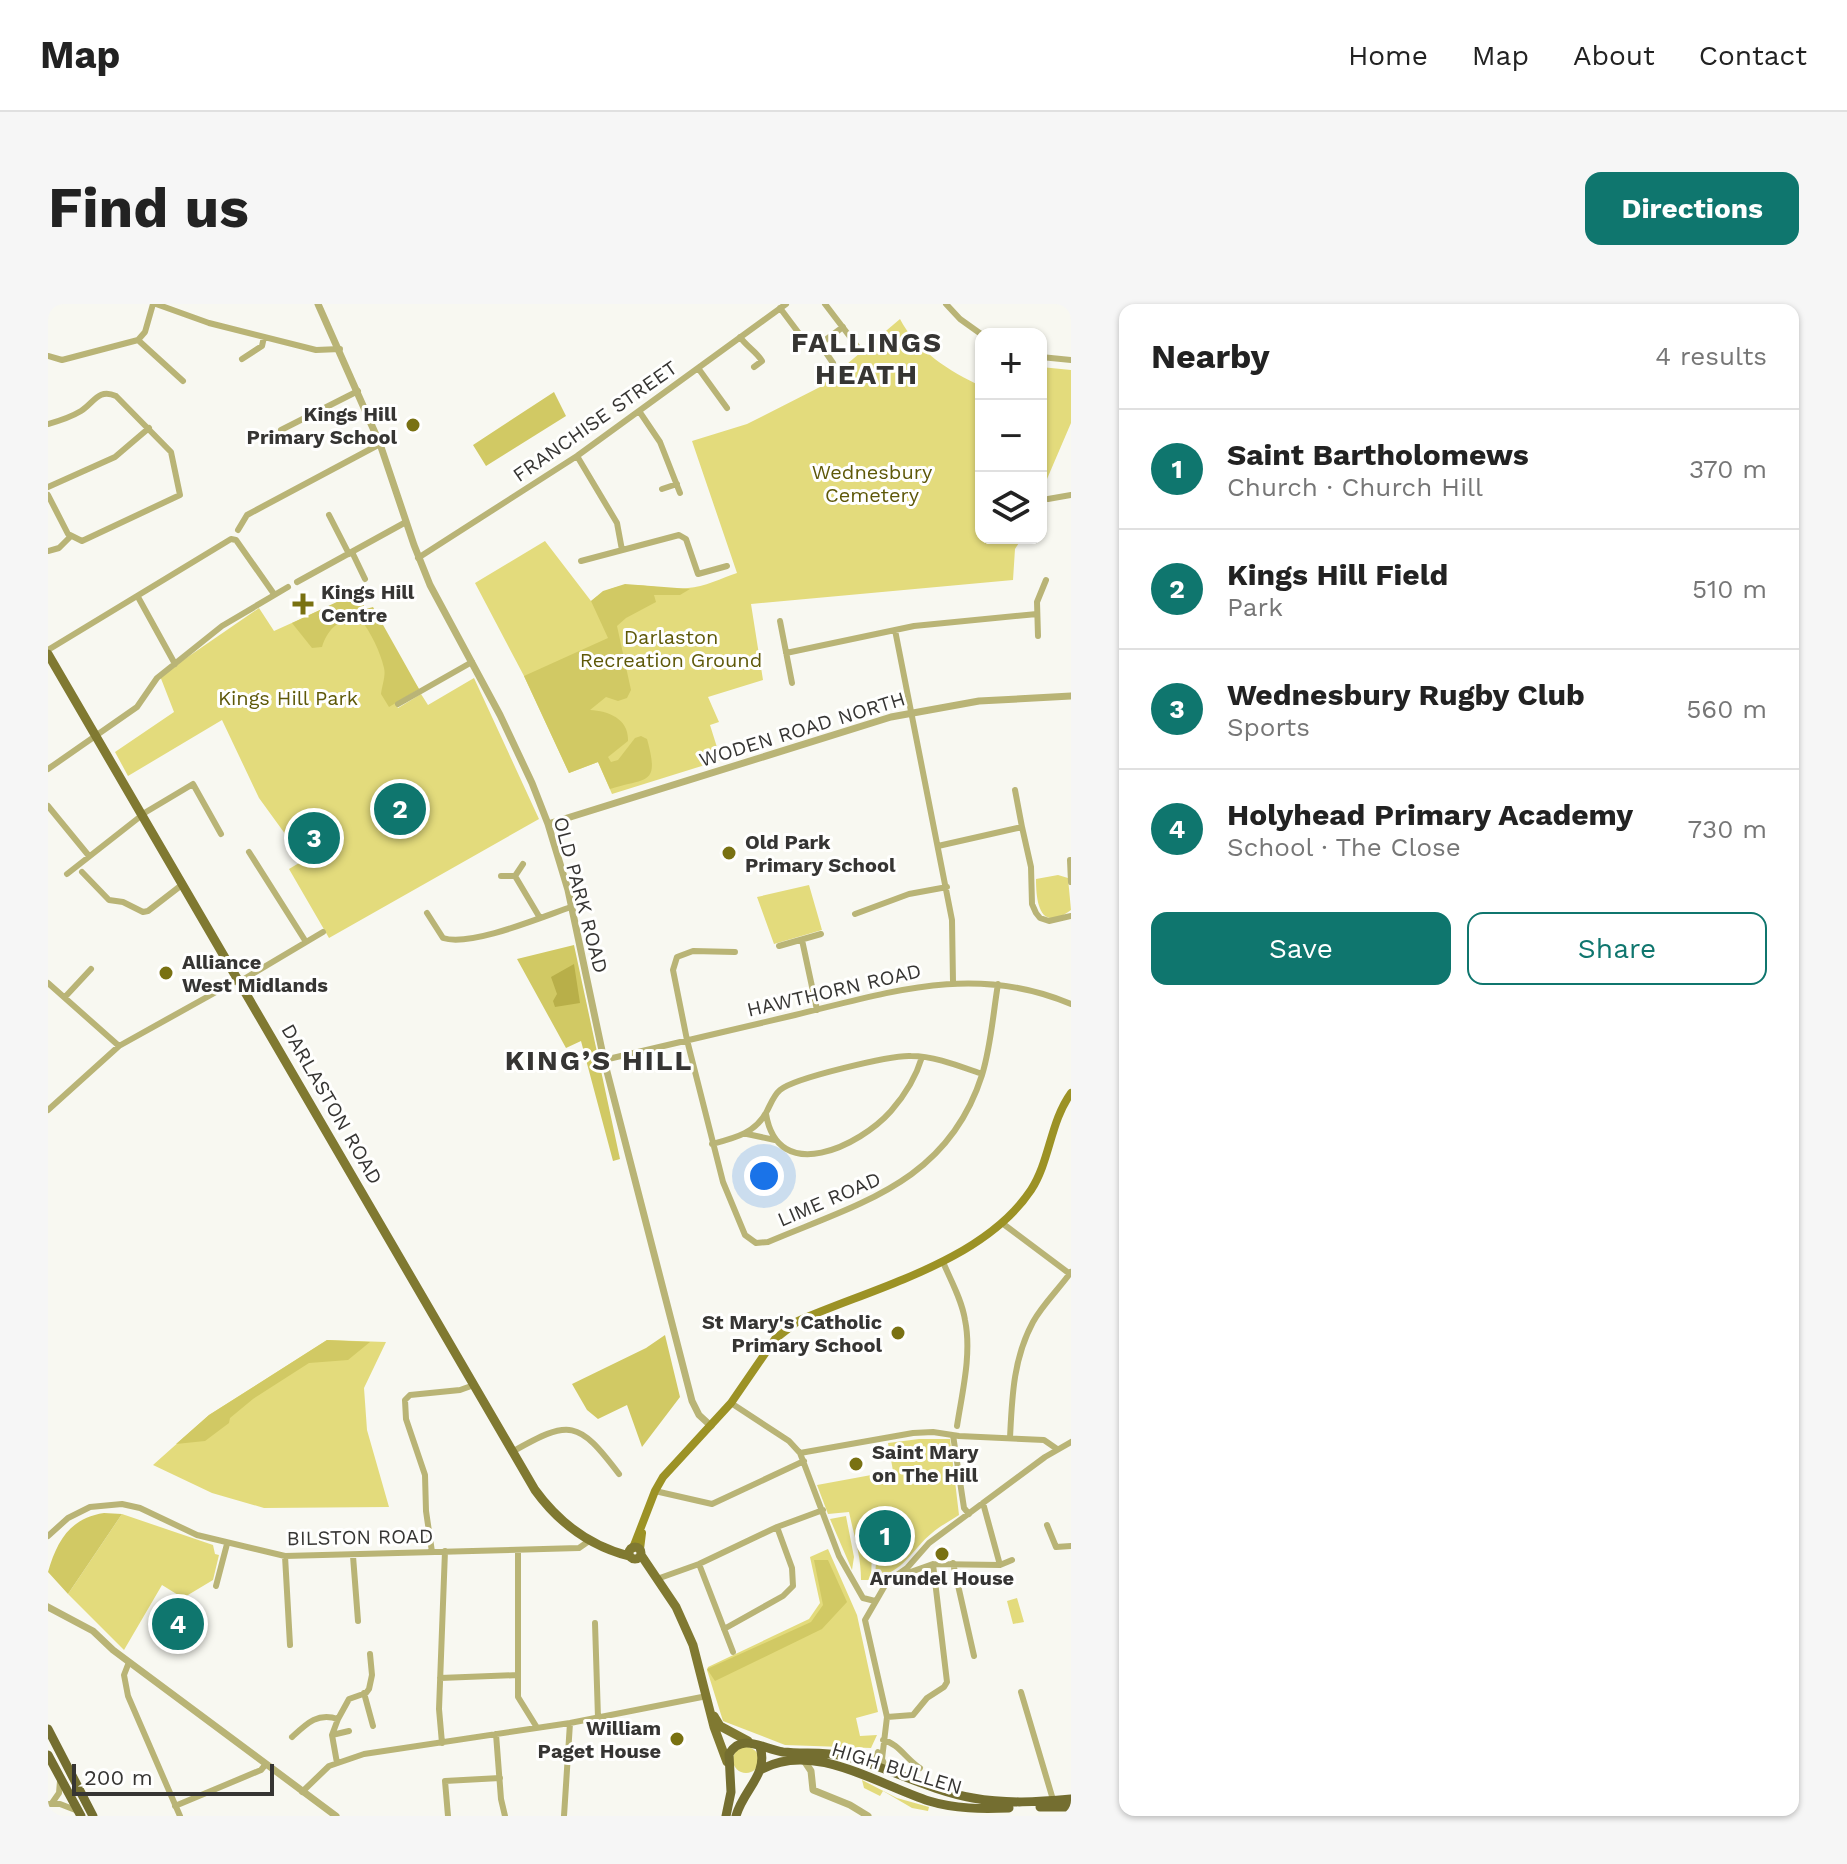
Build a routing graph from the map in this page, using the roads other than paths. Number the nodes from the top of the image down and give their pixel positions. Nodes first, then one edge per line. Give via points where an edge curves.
1 (155, 304) edge
2 (318, 304) edge
3 (825, 304) edge
4 (946, 304) edge
5 (783, 306) edge
6 (843, 327) junction
7 (975, 330) edge
8 (801, 336) dead end
9 (264, 337) junction
10 (740, 337) junction
11 (138, 340) junction
12 (857, 346) dead end
13 (340, 349) junction
14 (48, 356) edge
15 (1047, 358) edge
16 (242, 359) dead end
17 (1071, 360) edge
18 (833, 363) dead end
19 (754, 367) dead end
20 (698, 368) junction
21 (183, 381) dead end
22 (358, 391) junction
23 (727, 408) dead end
24 (639, 411) junction
25 (48, 424) edge
26 (149, 428) junction
27 (281, 430) dead end
28 (380, 444) junction
29 (577, 456) junction
30 (677, 484) junction
31 (48, 487) edge
32 (662, 489) dead end
33 (680, 493) dead end
34 (48, 495) edge
35 (1071, 495) edge
36 (1048, 499) dead end
37 (329, 515) dead end
38 (406, 522) junction
39 (238, 530) dead end
40 (70, 537) junction
41 (622, 550) junction
42 (48, 551) edge
43 (351, 553) junction
44 (418, 558) junction
45 (581, 561) dead end
46 (727, 566) dead end
47 (365, 579) dead end
48 (1046, 580) dead end
49 (297, 582) dead end
50 (288, 587) dead end
51 (274, 594) junction
52 (138, 597) junction
53 (1037, 614) junction
54 (780, 621) dead end
55 (895, 630) junction
56 (1038, 636) dead end
57 (48, 652) edge
58 (786, 653) junction
59 (472, 662) junction
60 (175, 664) junction
61 (792, 683) dead end
62 (1071, 696) edge
63 (398, 704) dead end
64 (911, 712) junction
65 (96, 737) junction
66 (48, 769) edge
67 (201, 779) dead end
68 (193, 784) junction
69 (1015, 790) dead end
70 (48, 806) edge
71 (224, 816) dead end
72 (143, 817) junction
73 (214, 821) junction
74 (548, 824) junction
75 (1022, 827) junction
76 (221, 834) dead end
77 (938, 846) junction
78 (249, 852) dead end
79 (89, 856) junction
80 (1070, 860) edge
81 (523, 864) dead end
82 (82, 872) dead end
83 (67, 874) dead end
84 (501, 876) dead end
85 (515, 876) junction
86 (1071, 882) edge
87 (183, 884) junction
88 (947, 887) junction
89 (571, 907) junction
90 (427, 913) dead end
91 (855, 914) dead end
92 (1071, 916) edge
93 (540, 918) junction
94 (323, 932) dead end
95 (821, 934) dead end
96 (802, 940) junction
97 (306, 942) junction
98 (779, 946) dead end
99 (735, 952) dead end
100 (91, 969) dead end
101 (239, 981) junction
102 (953, 982) junction
103 (48, 983) edge
104 (998, 984) junction
105 (65, 997) junction
106 (1071, 1004) edge
107 (817, 1010) junction
108 (687, 1040) junction
109 (119, 1046) junction
110 (922, 1057) junction
111 (604, 1060) junction
112 (982, 1074) junction
113 (1070, 1099) edge
114 (48, 1110) edge
115 (766, 1114) junction
116 (745, 1134) junction
117 (775, 1140) junction
118 (712, 1144) junction
119 (1002, 1223) junction
120 (943, 1262) junction
121 (1071, 1273) edge
122 (475, 1385) junction
123 (731, 1403) junction
124 (711, 1426) junction
125 (957, 1426) dead end
126 (953, 1435) junction
127 (1010, 1438) junction
128 (1071, 1442) edge
129 (1057, 1449) junction
130 (512, 1452) junction
131 (800, 1453) junction
132 (804, 1461) junction
133 (619, 1474) dead end
134 (655, 1491) junction
135 (983, 1503) junction
136 (823, 1510) junction
137 (969, 1514) junction
138 (1047, 1525) dead end
139 (777, 1527) junction
140 (49, 1536) edge
141 (589, 1541) junction
142 (227, 1544) junction
143 (1071, 1546) edge
144 (924, 1548) junction
145 (518, 1550) junction
146 (445, 1551) junction
147 (432, 1552) junction
148 (635, 1553) junction
149 (285, 1556) junction
150 (353, 1556) junction
151 (1012, 1560) dead end
152 (953, 1563) junction
153 (699, 1564) junction
154 (933, 1564) junction
155 (1000, 1565) junction
156 (657, 1579) junction
157 (887, 1581) junction
158 (216, 1586) dead end
159 (875, 1601) junction
160 (48, 1607) edge
161 (48, 1617) edge
162 (73, 1621) junction
163 (358, 1621) dead end
164 (595, 1623) dead end
165 (724, 1629) junction
166 (290, 1645) dead end
167 (733, 1652) dead end
168 (370, 1654) dead end
169 (974, 1656) dead end
170 (129, 1662) junction
171 (518, 1675) junction
172 (440, 1678) junction
173 (1021, 1692) dead end
174 (364, 1693) junction
175 (707, 1696) junction
176 (710, 1710) junction
177 (887, 1717) junction
178 (598, 1718) junction
179 (338, 1719) junction
180 (570, 1723) junction
181 (373, 1726) dead end
182 (536, 1726) junction
183 (48, 1729) edge
184 (349, 1731) dead end
185 (496, 1734) junction
186 (332, 1735) junction
187 (292, 1737) dead end
188 (883, 1740) junction
189 (748, 1741) junction
190 (442, 1743) junction
191 (760, 1747) junction
192 (48, 1755) edge
193 (805, 1762) junction
194 (337, 1763) junction
195 (266, 1764) junction
196 (869, 1764) junction
197 (728, 1766) junction
198 (920, 1768) dead end
199 (445, 1769) dead end
200 (886, 1769) junction
201 (759, 1773) junction
202 (500, 1778) junction
203 (60, 1779) junction
204 (445, 1781) junction
205 (302, 1792) junction
206 (953, 1794) junction
207 (914, 1795) junction
208 (1071, 1803) edge
209 (50, 1804) edge
210 (1054, 1804) junction
211 (175, 1806) junction
212 (995, 1812) edge
213 (80, 1814) edge
214 (93, 1816) edge
215 (180, 1816) edge
216 (336, 1816) edge
217 (448, 1816) edge
218 (505, 1816) edge
219 (564, 1816) edge
220 (726, 1816) edge
221 (736, 1816) edge
222 (868, 1816) edge

1 - 9 street
1 - 11 street
2 - 13 street, OLD PARK ROAD
3 - 6 street
4 - 7 street
5 - 8 street
5 - 10 street, FRANCHISE STREET
6 - 12 street
6 - 18 street via 820,344
9 - 13 street via 323,351
9 - 16 street via 262,346
10 - 19 street via 762,361
10 - 20 street, FRANCHISE STREET
11 - 14 street via 62,360
11 - 21 street
13 - 22 street, OLD PARK ROAD
15 - 17 street
20 - 23 street
20 - 24 street, FRANCHISE STREET
22 - 27 street
22 - 28 street, OLD PARK ROAD
24 - 29 street, FRANCHISE STREET
24 - 30 street via 660,442
25 - 26 street via 109,393
26 - 31 street via 115,457
26 - 40 street via 171,452 180,495 87,540
28 - 38 street, OLD PARK ROAD
28 - 39 street via 247,515
29 - 41 street via 617,523
29 - 44 street, FRANCHISE STREET
30 - 32 street
30 - 33 street
34 - 40 street
35 - 36 street
37 - 43 street
38 - 43 street
38 - 44 street, OLD PARK ROAD
40 - 42 street
41 - 45 street
41 - 46 street via 679,535 686,539 698,574
43 - 47 street
43 - 49 street
44 - 59 street, OLD PARK ROAD
48 - 53 street
50 - 51 street
51 - 52 street via 234,539
51 - 60 street
52 - 57 street
52 - 60 street
53 - 55 street
53 - 56 street
54 - 58 street
55 - 58 street
55 - 64 street
57 - 65 main road, DARLASTON ROAD
58 - 61 street
59 - 63 street
59 - 74 street, OLD PARK ROAD
60 - 65 street via 157,678 137,707
62 - 64 street, WODEN ROAD NORTH via 979,701
64 - 74 street, WODEN ROAD NORTH
64 - 77 street
65 - 66 street
65 - 72 main road, DARLASTON ROAD
67 - 68 street
68 - 72 street
68 - 73 street
69 - 75 street
70 - 79 street
71 - 73 street
72 - 79 street
72 - 87 main road, DARLASTON ROAD
73 - 76 street
74 - 89 street, OLD PARK ROAD
75 - 77 street
75 - 92 street via 1036,913 1049,921
77 - 88 street
78 - 97 street
79 - 83 street
80 - 86 street
81 - 85 street
82 - 87 street via 109,900 143,912
84 - 85 street
85 - 93 street
87 - 101 main road, DARLASTON ROAD
88 - 91 street
88 - 102 street
89 - 93 street
89 - 111 street, OLD PARK ROAD
90 - 93 street via 443,938 455,940
94 - 97 street
95 - 96 street
96 - 98 street
96 - 107 street
97 - 101 street
99 - 108 street, LIME ROAD via 693,951 677,957 673,970
100 - 105 street
101 - 109 street
101 - 122 main road, DARLASTON ROAD
102 - 104 street, HAWTHORN ROAD
102 - 107 street, HAWTHORN ROAD
103 - 105 street
104 - 106 street, HAWTHORN ROAD
104 - 112 street, LIME ROAD
105 - 109 street
107 - 108 street, HAWTHORN ROAD
108 - 111 street, HAWTHORN ROAD
108 - 118 street, LIME ROAD
109 - 114 street
110 - 112 street
110 - 115 street via 890,1058 796,1082 778,1092
110 - 117 street via 892,1110 851,1141 809,1155 788,1151
111 - 124 street, OLD PARK ROAD via 692,1401
112 - 118 street, LIME ROAD via 960,1120 919,1171 881,1195 768,1242 756,1243 745,1235
113 - 119 main road via 1037,1179
115 - 116 street
115 - 117 street
116 - 117 street
116 - 118 street
119 - 120 main road
119 - 121 street
120 - 123 main road via 788,1326
120 - 125 street via 966,1327
121 - 127 street via 1034,1320 1021,1348 1012,1387
122 - 130 main road, DARLASTON ROAD
122 - 147 street via 405,1400 425,1475
123 - 124 main road
123 - 131 street
124 - 134 main road
126 - 127 street
126 - 131 street via 913,1433
126 - 137 street
127 - 129 street via 1044,1440
128 - 129 street
129 - 135 street
130 - 133 street via 550,1431 584,1433
130 - 141 main road, DARLASTON ROAD via 552,1511
131 - 132 street
132 - 134 street via 712,1504
132 - 136 street
134 - 148 main road
135 - 137 street
135 - 155 street
136 - 139 street
136 - 159 street via 839,1556 863,1598
137 - 144 street
138 - 143 street via 1056,1547
139 - 153 street
139 - 165 street via 793,1586
140 - 142 street, BILSTON ROAD via 90,1507 122,1504
141 - 145 street, BILSTON ROAD via 579,1548
141 - 148 main road, DARLASTON ROAD
142 - 149 street, BILSTON ROAD
142 - 158 street
144 - 154 street via 923,1557
144 - 157 street
145 - 146 street, BILSTON ROAD
145 - 171 street
146 - 147 street, BILSTON ROAD
146 - 172 street
147 - 150 street, BILSTON ROAD
148 - 156 main road, DARLASTON ROAD
149 - 150 street, BILSTON ROAD
149 - 166 street
150 - 163 street
151 - 155 street
152 - 154 street
152 - 155 street
152 - 169 street
153 - 156 street
153 - 165 street
154 - 157 street
154 - 177 street via 947,1674 944,1687 913,1715
156 - 175 main road, DARLASTON ROAD via 685,1626
157 - 159 street
159 - 177 street via 865,1620
160 - 162 street
161 - 162 street
162 - 170 street
164 - 178 street
165 - 167 street
168 - 174 street via 371,1683
170 - 195 street
170 - 211 street via 124,1675 128,1696
171 - 172 street
171 - 182 street via 520,1702
172 - 190 street
173 - 210 street
174 - 179 street via 349,1699
174 - 181 street
175 - 176 main road, DARLASTON ROAD
175 - 178 street
176 - 189 main road via 720,1726
176 - 197 main road, DARLASTON ROAD
177 - 188 street
178 - 180 street
179 - 186 street
179 - 187 street via 321,1716
180 - 182 street
180 - 219 street
182 - 185 street
183 - 214 highway
184 - 186 street
185 - 190 street
185 - 202 street
186 - 194 street
188 - 196 street
188 - 198 street
188 - 200 street
189 - 191 highway
189 - 197 highway via 733,1747
190 - 194 street
191 - 196 highway, HIGH BULLEN via 840,1755
191 - 201 highway
192 - 203 highway
193 - 201 highway, HIGH BULLEN via 782,1761
193 - 207 highway, HIGH BULLEN via 844,1768
193 - 222 street via 813,1790
194 - 205 street via 321,1771
195 - 205 street
195 - 211 street
196 - 200 highway, HIGH BULLEN
196 - 207 highway
197 - 201 highway via 741,1778
197 - 220 highway via 731,1792
199 - 204 street
200 - 206 highway, HIGH BULLEN
201 - 221 highway
202 - 204 street
202 - 218 street
203 - 209 street via 59,1793
203 - 213 highway
204 - 217 street
205 - 216 street
206 - 210 highway, HIGH BULLEN
206 - 212 street via 992,1804
207 - 212 highway, HIGH BULLEN
208 - 210 highway, HIGH BULLEN
209 - 213 street
210 - 212 highway, HIGH BULLEN
211 - 215 street

